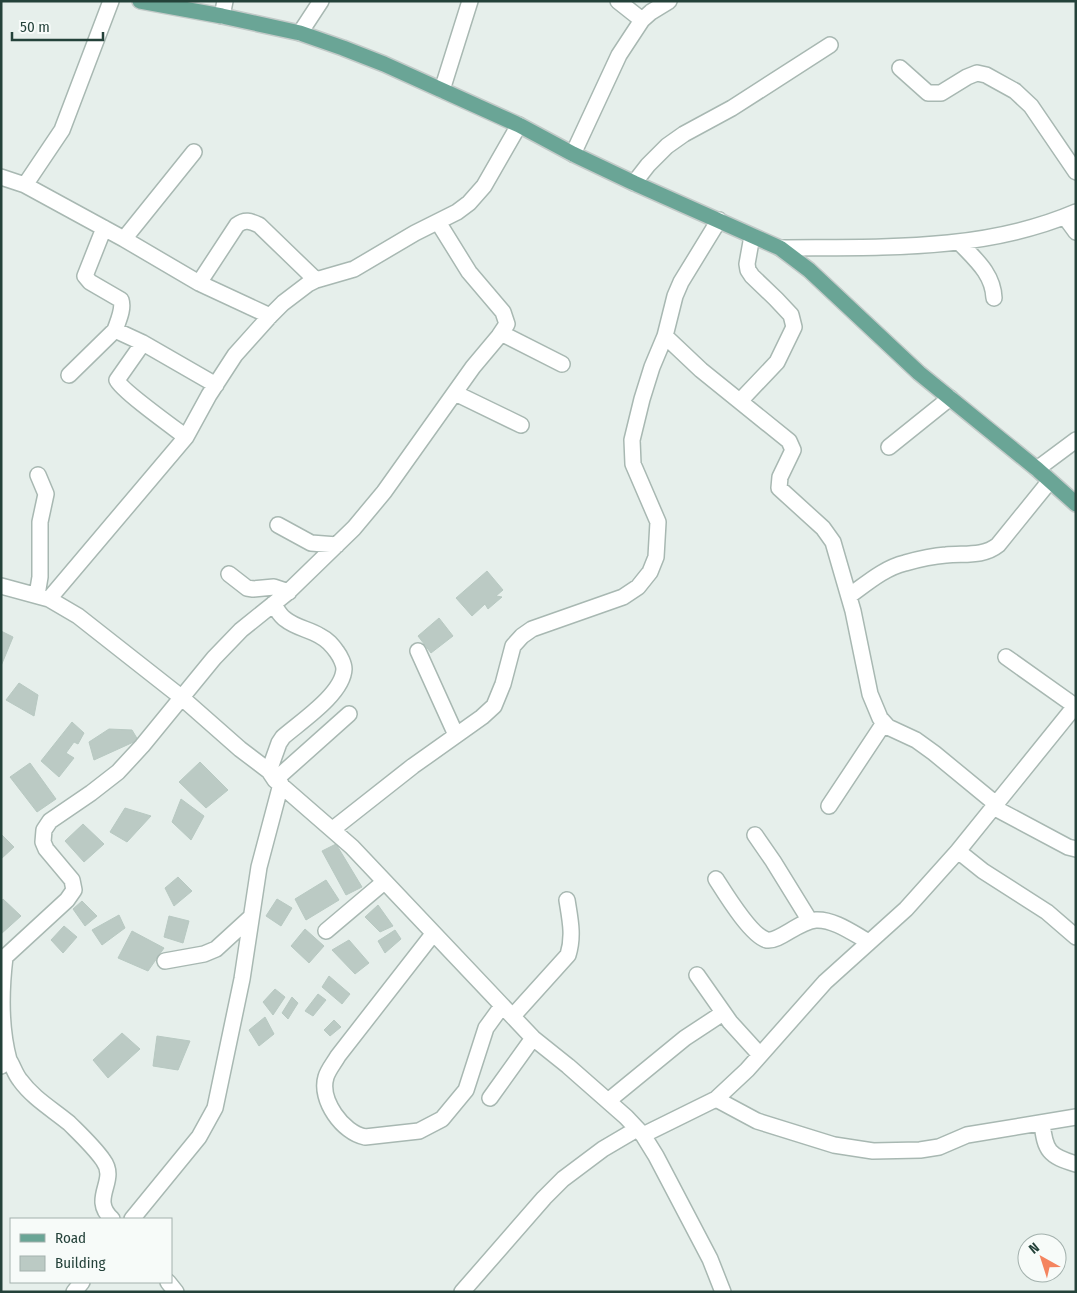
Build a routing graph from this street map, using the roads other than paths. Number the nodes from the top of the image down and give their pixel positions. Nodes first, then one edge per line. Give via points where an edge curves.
1 (111, 1) edge
2 (140, 1) edge
3 (321, 1) edge
4 (470, 1) edge
5 (618, 1) edge
6 (669, 1) edge
7 (223, 9) edge
8 (642, 20) junction
9 (300, 33) junction
10 (830, 45) dead end
11 (900, 68) dead end
12 (442, 90) junction
13 (519, 125) junction
14 (194, 152) dead end
15 (573, 154) junction
16 (1076, 172) edge
17 (1, 177) edge
18 (634, 183) junction
19 (25, 185) junction
20 (1070, 214) edge
21 (719, 220) junction
22 (438, 222) junction
23 (104, 228) junction
24 (1076, 232) edge
25 (752, 236) junction
26 (124, 239) junction
27 (960, 243) junction
28 (780, 248) junction
29 (316, 280) junction
30 (199, 283) junction
31 (994, 298) dead end
32 (270, 316) junction
33 (115, 330) junction
34 (501, 334) junction
35 (665, 336) junction
36 (143, 343) junction
37 (562, 364) dead end
38 (69, 375) dead end
39 (216, 386) junction
40 (455, 393) junction
41 (950, 398) junction
42 (740, 401) junction
43 (520, 425) dead end
44 (186, 437) junction
45 (1076, 440) edge
46 (890, 447) dead end
47 (1036, 468) junction
48 (38, 475) dead end
49 (1050, 482) junction
50 (1076, 504) edge
51 (278, 525) dead end
52 (337, 545) junction
53 (229, 574) dead end
54 (1, 586) edge
55 (288, 592) junction
56 (849, 596) junction
57 (43, 597) junction
58 (273, 604) junction
59 (418, 651) dead end
60 (1006, 657) dead end
61 (181, 697) junction
62 (1075, 709) edge
63 (349, 714) dead end
64 (884, 723) junction
65 (456, 735) junction
66 (275, 778) junction
67 (829, 806) dead end
68 (994, 806) junction
69 (333, 829) junction
70 (755, 835) dead end
71 (1076, 849) edge
72 (958, 851) junction
73 (716, 879) dead end
74 (384, 882) junction
75 (567, 900) dead end
76 (251, 917) junction
77 (810, 921) junction
78 (326, 931) dead end
79 (433, 934) junction
80 (1076, 936) edge
81 (869, 942) junction
82 (3, 954) edge
83 (165, 961) dead end
84 (697, 975) dead end
85 (507, 1011) junction
86 (723, 1013) junction
87 (533, 1038) junction
88 (760, 1055) junction
89 (5, 1063) edge
90 (490, 1098) dead end
91 (716, 1099) junction
92 (608, 1101) junction
93 (1076, 1117) edge
94 (1042, 1123) junction
95 (640, 1132) junction
96 (1076, 1164) edge
97 (111, 1218) edge
98 (133, 1218) edge
99 (462, 1292) edge
100 (723, 1292) edge

1 - 19 street via 62,130
2 - 7 main road
3 - 9 street
4 - 12 street
5 - 8 street
6 - 8 street
7 - 9 main road
8 - 15 street via 619,55
9 - 12 main road via 384,64
10 - 18 street via 679,138 658,154
11 - 16 street via 928,93 941,93 977,73 986,74 1015,91 1032,106
12 - 13 main road
13 - 15 main road
13 - 22 street via 484,186 469,203
14 - 26 street
15 - 18 main road
17 - 19 street
18 - 21 main road
19 - 23 street
20 - 24 street
20 - 27 street via 1001,236
21 - 25 main road
21 - 35 street via 681,282
22 - 29 street via 354,269
22 - 34 street via 469,272 502,312 506,324
23 - 26 street
23 - 33 street via 85,276 121,300
25 - 28 main road
25 - 42 street via 748,270 792,315 794,327 777,362
26 - 30 street
27 - 28 street
27 - 31 street via 989,276
28 - 41 main road via 809,270
29 - 30 street via 259,225 242,221
29 - 32 street
30 - 32 street
32 - 39 street via 235,355
33 - 36 street
33 - 38 street
34 - 37 street
34 - 40 street
35 - 42 street
35 - 65 street via 652,367 632,440 632,464 658,522 656,557 650,572 638,587 623,597 532,629 522,636 513,646 504,684 494,706
36 - 39 street
36 - 44 street via 124,368 118,383
39 - 44 street
40 - 43 street
40 - 52 street via 384,492
41 - 46 street
41 - 47 main road
42 - 56 street via 789,441 793,450 780,477 779,488 823,528 833,542
44 - 57 street
45 - 47 street
47 - 49 main road
48 - 57 street via 46,494 40,522
49 - 50 main road
49 - 56 street via 992,550 902,563
51 - 52 street via 303,541
52 - 55 street
53 - 55 street via 247,588 274,587
54 - 57 street
55 - 58 street
56 - 64 street via 870,694
57 - 61 street via 78,616
58 - 61 street via 214,658
58 - 66 street via 291,623 331,643 344,668 337,687 325,701 283,738 276,751
59 - 65 street
60 - 62 street
61 - 66 street
61 - 82 street via 118,772 50,821 44,830 43,842 72,880 73,893
62 - 68 street
63 - 66 street
64 - 67 street
64 - 68 street via 934,753
65 - 69 street
66 - 69 street
66 - 76 street
68 - 71 street
68 - 72 street
69 - 74 street
70 - 77 street
72 - 80 street
72 - 81 street via 906,909
73 - 77 street via 749,927 762,938 778,938 795,926
74 - 78 street
74 - 79 street
75 - 85 street via 572,932 568,954
76 - 83 street via 216,949
76 - 98 street via 242,979 215,1108 199,1137
77 - 81 street via 833,924
79 - 85 street
79 - 85 street via 326,1076 329,1105 338,1120 353,1133 365,1137 419,1131 442,1119 466,1090 486,1028
81 - 88 street via 825,982
82 - 89 street
84 - 86 street
85 - 87 street
86 - 88 street
86 - 92 street via 685,1038
87 - 90 street
87 - 92 street
88 - 91 street
89 - 97 street via 34,1096 70,1124 102,1158 108,1174 103,1206
91 - 94 street via 757,1121 834,1145 873,1151 939,1147 967,1135
91 - 95 street
92 - 95 street
93 - 94 street
94 - 96 street via 1046,1148 1057,1158
95 - 99 street via 604,1149 563,1179
95 - 100 street via 710,1259

